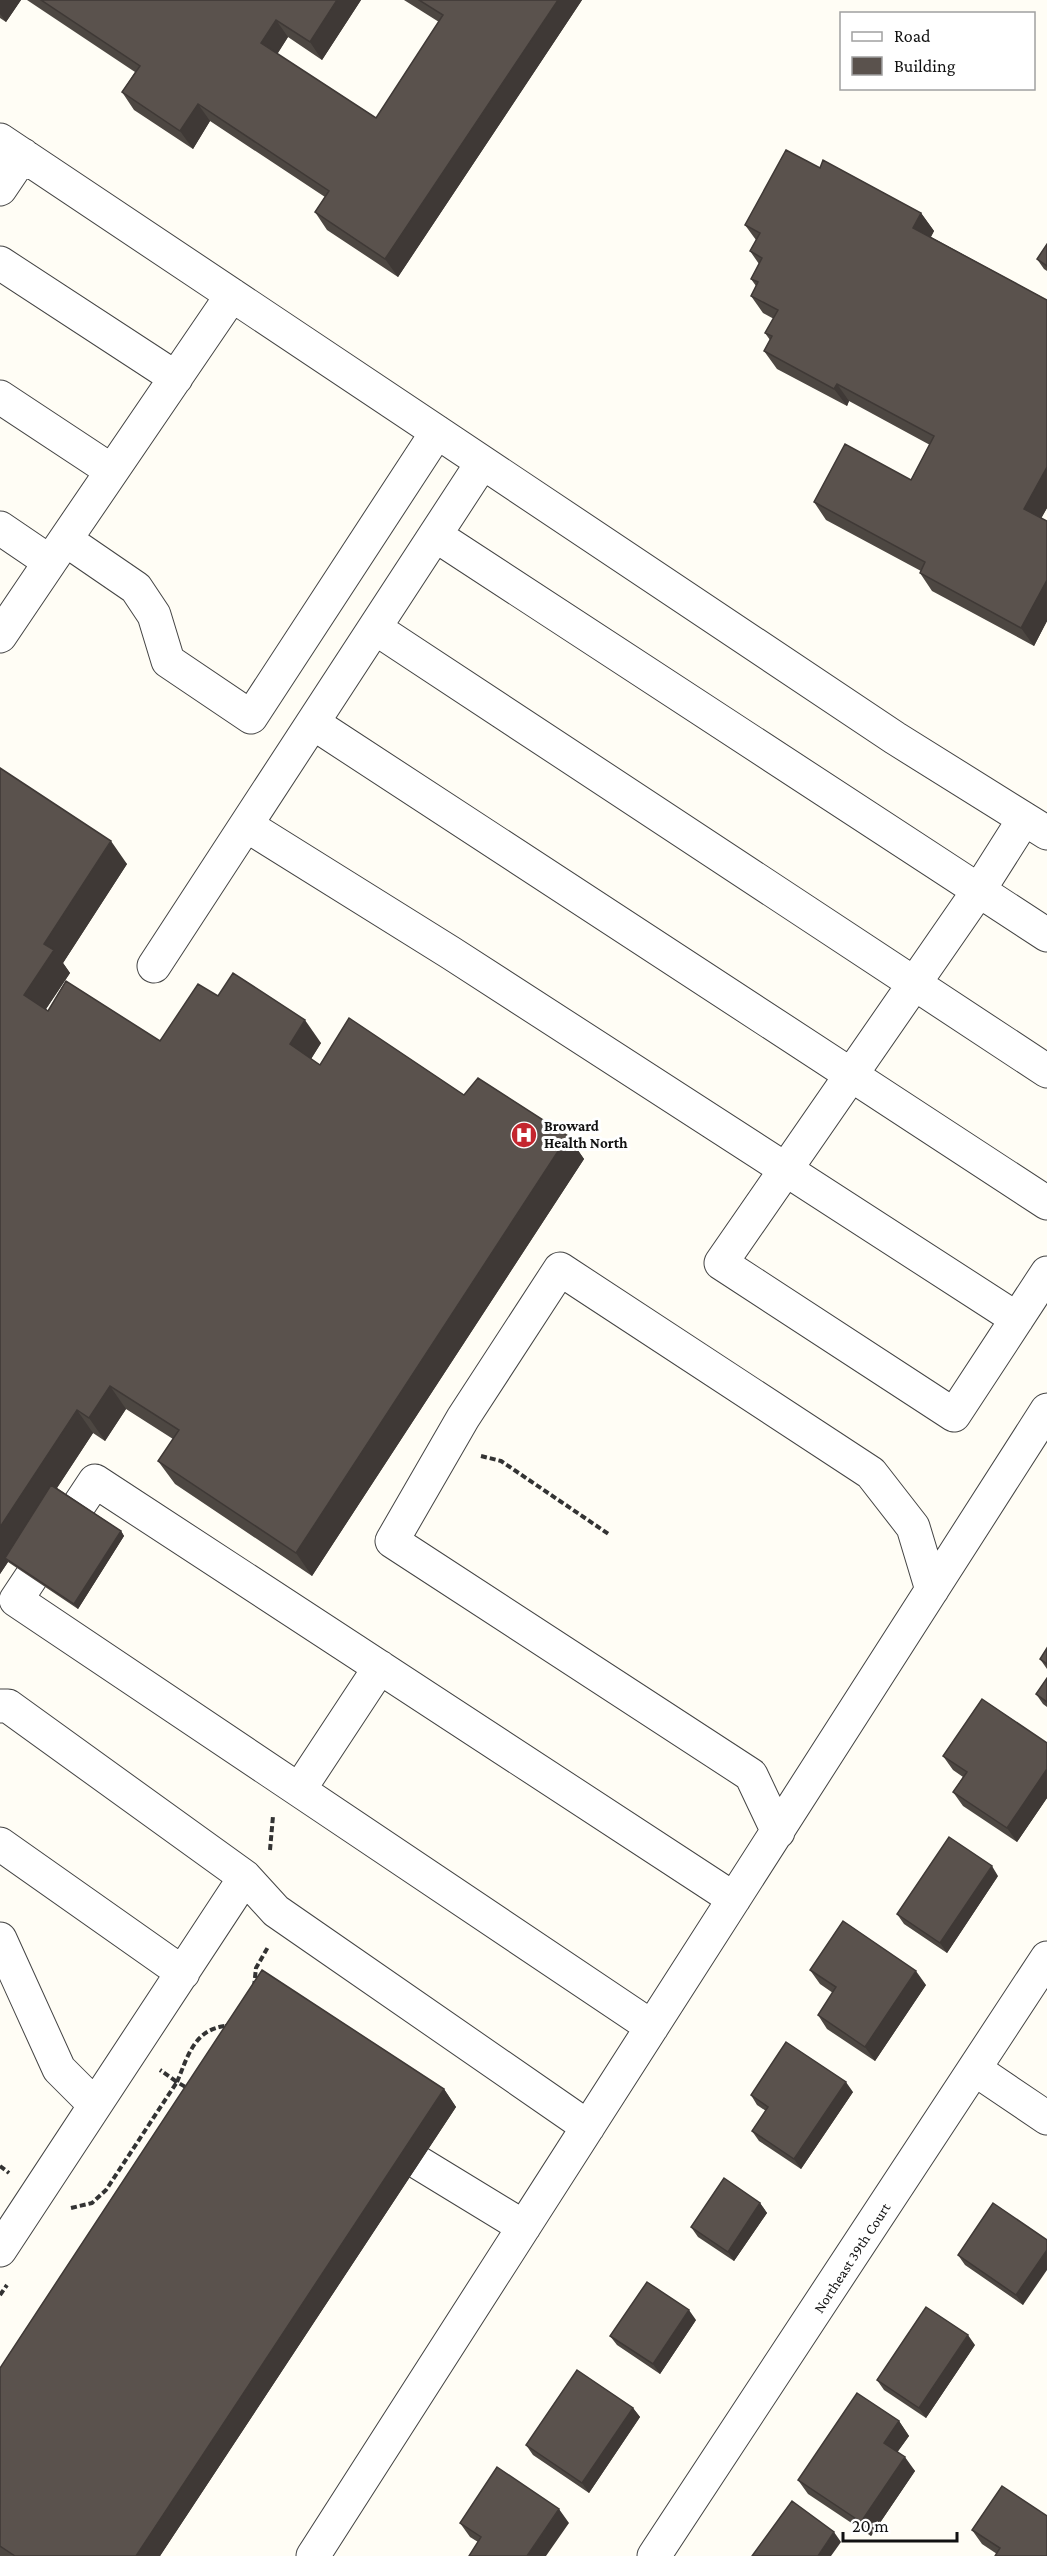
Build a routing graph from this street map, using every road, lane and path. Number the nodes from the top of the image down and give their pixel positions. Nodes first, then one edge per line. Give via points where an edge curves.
1 (12, 148) edge
2 (0, 189) edge
3 (0, 263) edge
4 (232, 295) junction
5 (176, 378) junction
6 (0, 397) edge
7 (437, 432) junction
8 (482, 462) junction
9 (112, 471) junction
10 (0, 528) edge
11 (435, 535) junction
12 (58, 551) junction
13 (375, 628) junction
14 (0, 636) edge
15 (312, 723) junction
16 (246, 825) junction
17 (1035, 826) edge
18 (979, 890) junction
19 (1047, 935) edge
20 (154, 966) dead end
21 (915, 984) junction
22 (1047, 1071) edge
23 (851, 1075) junction
24 (785, 1170) junction
25 (1047, 1203) edge
26 (1047, 1273) edge
27 (1017, 1319) junction
28 (1047, 1410) edge
29 (446, 1447) junction
30 (610, 1535) dead end
31 (932, 1590) junction
32 (380, 1667) junction
33 (0, 1706) edge
34 (299, 1790) junction
35 (778, 1832) junction
36 (0, 1844) edge
37 (245, 1877) junction
38 (734, 1899) junction
39 (0, 1939) edge
40 (1047, 1958) edge
41 (183, 1972) junction
42 (652, 2027) junction
43 (131, 2051) junction
44 (976, 2070) junction
45 (177, 2082) junction
46 (194, 2092) junction
47 (189, 2099) edge
48 (95, 2105) junction
49 (1047, 2118) edge
50 (588, 2127) junction
51 (419, 2163) edge
52 (68, 2208) dead end
53 (10, 2210) edge
54 (524, 2227) junction
55 (0, 2250) edge
56 (313, 2556) edge
57 (654, 2556) edge

1 - 2 street
1 - 4 street
3 - 5 street
4 - 5 street
4 - 7 street
5 - 9 street
6 - 9 street
7 - 8 street
7 - 12 street via 251,717 168,661 154,615 136,588
8 - 11 street
8 - 17 street via 895,738
9 - 12 street
10 - 12 street
11 - 13 street
11 - 18 street
12 - 14 street
13 - 15 street
13 - 21 street
15 - 16 street
15 - 23 street
16 - 20 street
16 - 24 street
17 - 18 street
18 - 19 street
18 - 21 street
21 - 22 street
21 - 23 street
23 - 24 street
23 - 25 street
24 - 27 street
24 - 27 street via 722,1263 954,1415
26 - 27 street
28 - 31 street
29 - 30 path via 501,1461
29 - 31 street via 560,1269 871,1473 913,1527
29 - 35 street via 392,1541 751,1775
31 - 35 street
32 - 34 street
32 - 34 street via 95,1481 16,1600
32 - 38 street
33 - 37 street via 8,1706
34 - 42 street
35 - 38 street
36 - 41 street
37 - 41 street
37 - 50 street via 276,1911
38 - 42 street
39 - 48 street via 59,2068
40 - 44 street, Northeast 39th Court
41 - 43 street
42 - 50 street
43 - 45 path
43 - 48 street
44 - 49 street
44 - 57 street, Northeast 39th Court
45 - 46 path
45 - 46 path via 201,2036 215,2027 236,2027
45 - 52 path via 106,2190 92,2203
46 - 47 path
48 - 53 street
50 - 54 street
51 - 54 street
53 - 55 street
54 - 56 street

